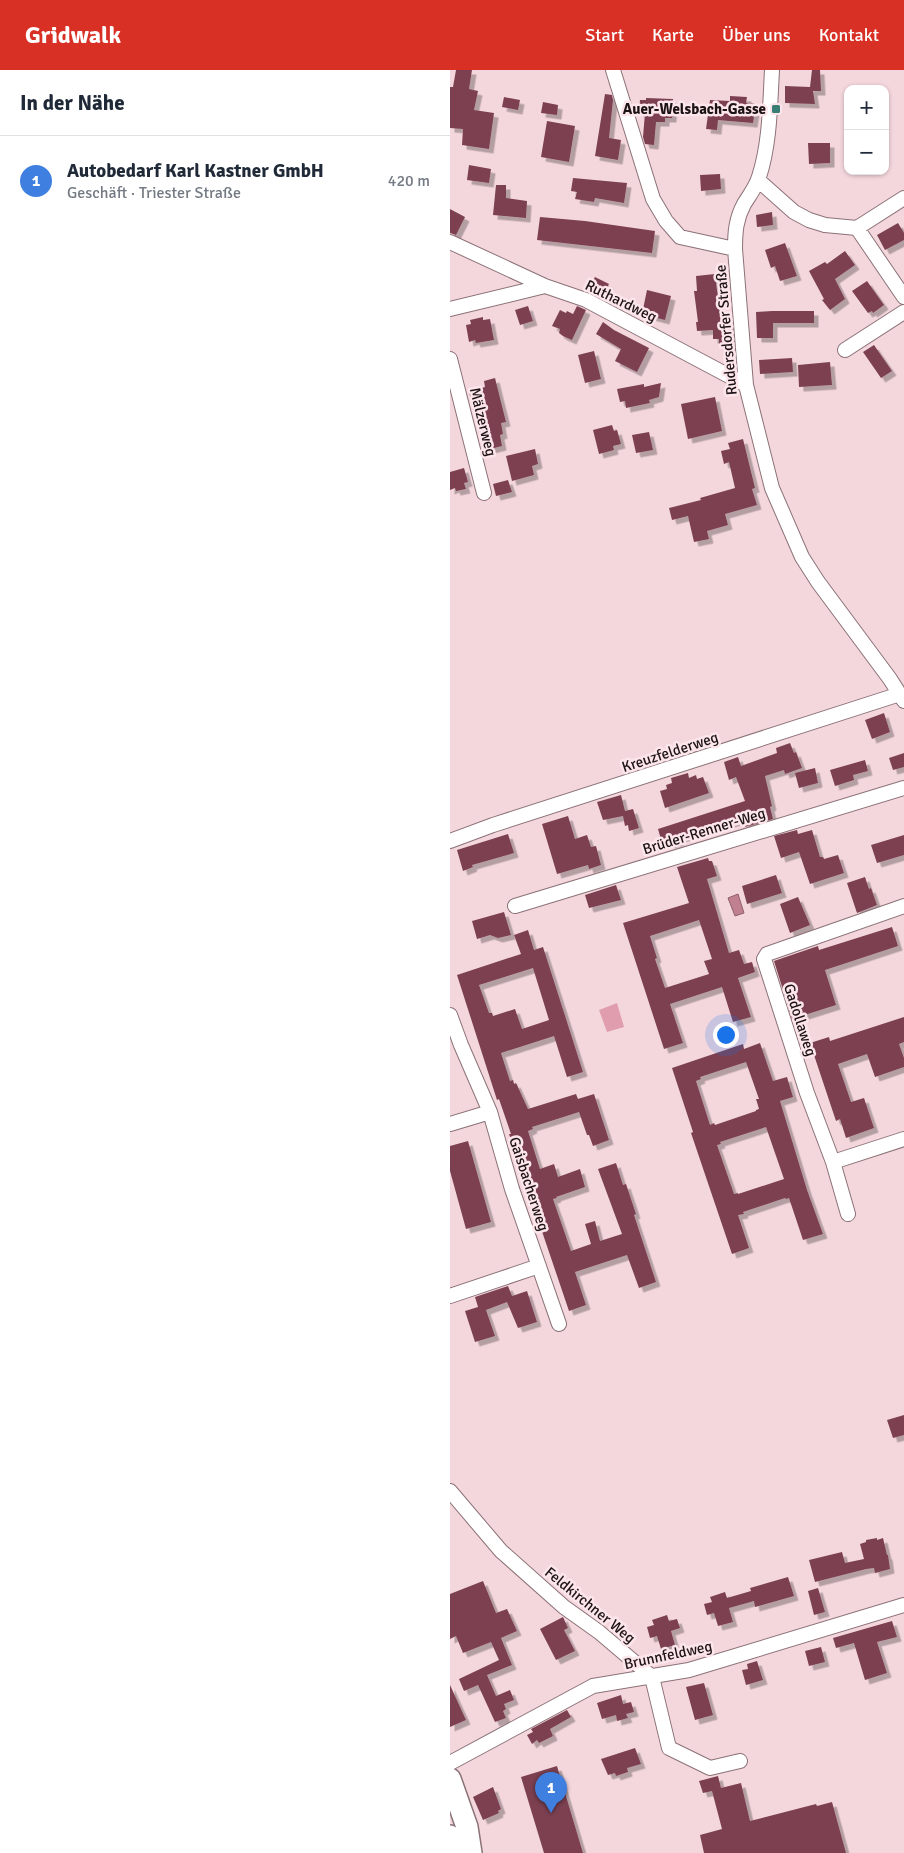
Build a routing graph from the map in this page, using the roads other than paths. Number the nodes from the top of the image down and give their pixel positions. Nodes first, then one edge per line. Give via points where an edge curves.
1 (613, 70) edge
2 (772, 70) edge
3 (758, 180) junction
4 (904, 198) edge
5 (857, 228) junction
6 (450, 242) edge
7 (735, 249) junction
8 (545, 286) junction
9 (904, 297) edge
10 (450, 309) edge
11 (904, 312) edge
12 (845, 350) dead end
13 (450, 359) edge
14 (746, 385) junction
15 (484, 493) dead end
16 (902, 697) edge
17 (904, 788) edge
18 (450, 841) edge
19 (515, 906) dead end
20 (904, 906) edge
21 (450, 1015) edge
22 (490, 1112) junction
23 (450, 1124) edge
24 (904, 1139) edge
25 (833, 1162) junction
26 (848, 1214) dead end
27 (539, 1266) junction
28 (450, 1296) edge
29 (559, 1324) dead end
30 (450, 1491) edge
31 (904, 1605) edge
32 (652, 1677) junction
33 (740, 1761) dead end
34 (450, 1763) edge
35 (450, 1779) edge
36 (450, 1836) edge
37 (453, 1853) edge
38 (471, 1853) edge

1 - 7 street via 653,199 666,221 680,237
2 - 3 street, Rudersdorfer Straße via 766,146
3 - 5 street via 794,212 809,220
3 - 7 street, Rudersdorfer Straße via 738,216
4 - 5 street
5 - 9 street
6 - 8 street, Ruthardweg
7 - 14 street, Rudersdorfer Straße
8 - 10 street
8 - 14 street, Ruthardweg via 586,300
11 - 12 street
13 - 15 street, Mälzerweg
14 - 16 street, Rudersdorfer Straße via 772,488 802,557
16 - 18 street, Kreuzfelderweg
17 - 19 street, Brüder-Renner-Weg
20 - 25 street, Gadollaweg via 764,956 807,1093
21 - 22 street, Gaisbacherweg
22 - 23 street
22 - 27 street, Gaisbacherweg
24 - 25 street
25 - 26 street
27 - 28 street
27 - 29 street, Gaisbacherweg
30 - 32 street, Feldkirchner Weg via 501,1551
31 - 32 street, Brunnfeldweg via 689,1670
32 - 33 street via 669,1748 710,1768
32 - 34 street, Brunnfeldweg via 592,1686
35 - 38 main road via 467,1827
36 - 37 main road

